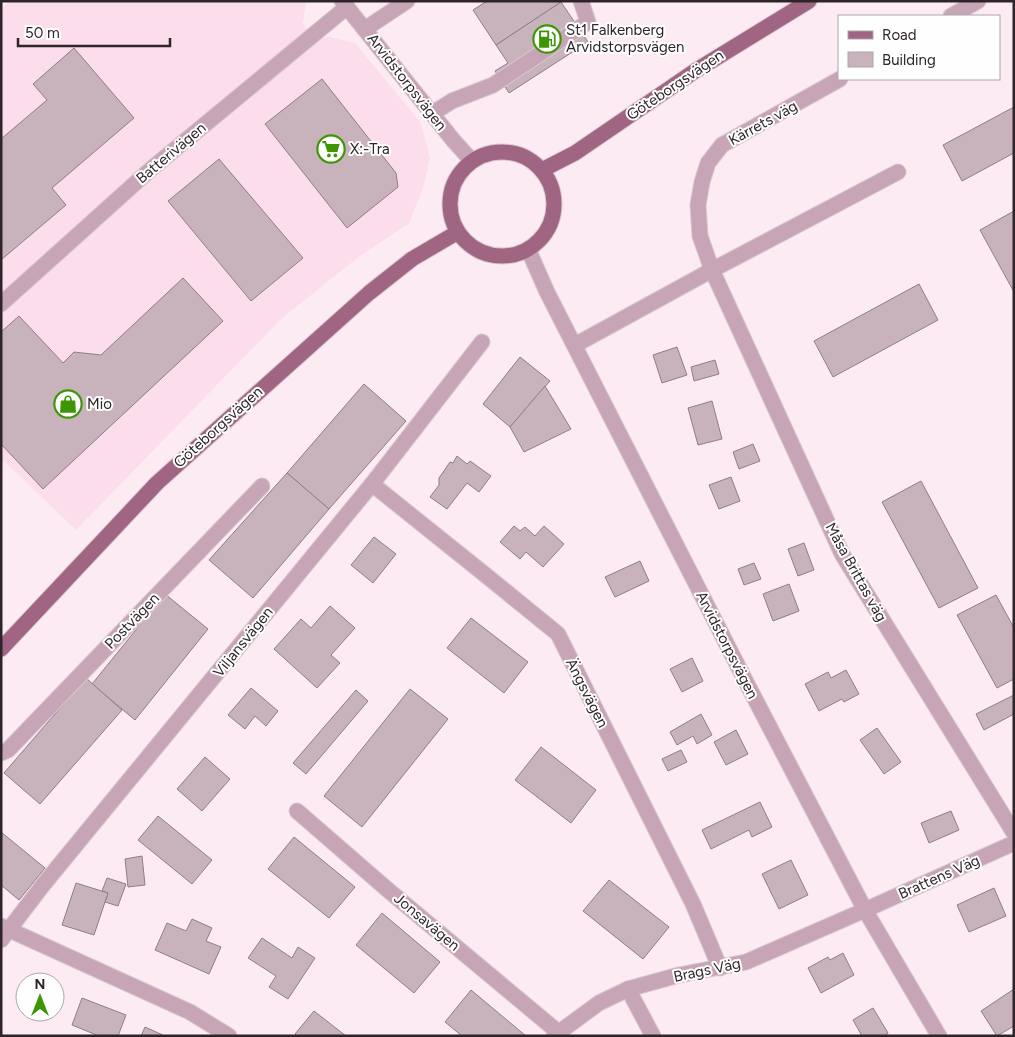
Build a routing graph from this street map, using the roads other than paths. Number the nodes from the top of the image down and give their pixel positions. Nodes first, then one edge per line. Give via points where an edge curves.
1 (407, 1) edge
2 (581, 1) edge
3 (808, 1) edge
4 (978, 1) edge
5 (344, 4) edge
6 (953, 15) edge
7 (365, 29) junction
8 (838, 80) edge
9 (433, 114) junction
10 (472, 161) junction
11 (542, 170) junction
12 (898, 172) dead end
13 (458, 232) junction
14 (528, 249) junction
15 (712, 270) junction
16 (1, 304) edge
17 (482, 342) dead end
18 (575, 345) junction
19 (372, 484) junction
20 (262, 486) dead end
21 (1, 649) edge
22 (1, 753) edge
23 (297, 811) dead end
24 (1014, 833) edge
25 (1014, 843) edge
26 (865, 910) junction
27 (4, 932) edge
28 (720, 968) junction
29 (628, 989) junction
30 (556, 1034) edge
31 (229, 1036) edge
32 (653, 1036) edge
33 (938, 1036) edge

1 - 7 street
2 - 9 street via 588,22 494,85 452,101
3 - 11 main road, Göteborgsvägen via 695,71 575,152
4 - 6 street
5 - 7 street, Arvidstorpsvägen
5 - 16 street, Batterivägen via 151,169
7 - 9 street, Arvidstorpsvägen
8 - 15 street, Kärrets väg via 722,145 708,163 698,205 700,236
9 - 10 street, Arvidstorpsvägen
10 - 11 main road via 489,154 508,152 527,158
10 - 13 main road via 458,176 451,194 451,214
11 - 14 main road via 552,188 554,209 548,230
12 - 15 street
13 - 14 main road via 470,245 494,255 511,255
13 - 21 main road, Göteborgsvägen via 412,259 369,293 157,483
14 - 18 street, Arvidstorpsvägen
15 - 18 street
15 - 24 street, Måsa Brittas väg via 842,554
17 - 19 street, Viljansvägen
18 - 26 street, Arvidstorpsvägen
19 - 27 street, Viljansvägen
19 - 28 street, Ängsvägen via 558,634 693,904
20 - 22 street, Postvägen via 8,750
23 - 30 street, Jonsavägen
25 - 26 street, Brattens Väg
26 - 28 street, Brags Väg via 746,962
26 - 33 street, Arvidstorpsvägen
27 - 31 street via 190,1012
28 - 29 street, Brags Väg
29 - 30 street, Brags Väg via 599,1003
29 - 32 street

